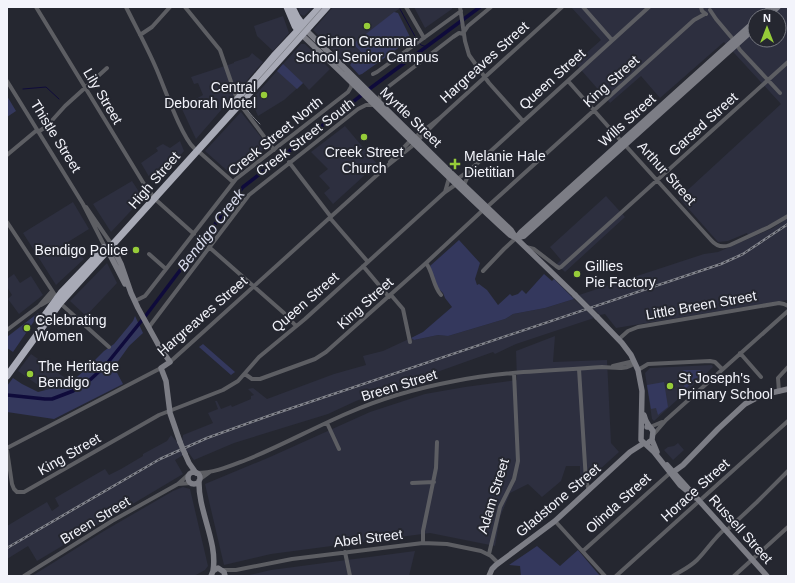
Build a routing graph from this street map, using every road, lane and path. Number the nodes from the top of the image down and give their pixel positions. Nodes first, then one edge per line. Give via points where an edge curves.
1 (36, 7) edge
2 (126, 7) edge
3 (170, 7) edge
4 (185, 7) edge
5 (287, 7) edge
6 (292, 7) edge
7 (320, 7) edge
8 (327, 7) edge
9 (406, 7) edge
10 (491, 7) edge
11 (562, 7) edge
12 (649, 7) edge
13 (585, 8) edge
14 (701, 8) edge
15 (710, 8) edge
16 (461, 11) edge
17 (706, 14) junction
18 (696, 19) junction
19 (716, 19) junction
20 (302, 30) junction
21 (747, 32) edge
22 (464, 33) junction
23 (140, 35) junction
24 (424, 38) junction
25 (612, 40) junction
26 (735, 43) junction
27 (788, 62) edge
28 (107, 68) dead end
29 (372, 74) dead end
30 (485, 77) junction
31 (568, 80) junction
32 (768, 80) junction
33 (7, 82) edge
34 (352, 82) junction
35 (85, 87) junction
36 (361, 88) junction
37 (780, 93) dead end
38 (241, 99) junction
39 (378, 104) junction
40 (594, 110) junction
41 (523, 121) junction
42 (38, 131) junction
43 (414, 141) junction
44 (623, 143) junction
45 (196, 149) junction
46 (274, 150) junction
47 (7, 155) edge
48 (289, 162) junction
49 (471, 169) junction
50 (657, 181) junction
51 (233, 182) junction
52 (457, 182) junction
53 (445, 192) junction
54 (153, 197) junction
55 (485, 209) junction
56 (788, 216) edge
57 (330, 217) junction
58 (7, 222) edge
59 (194, 234) junction
60 (516, 238) junction
61 (109, 247) junction
62 (209, 247) junction
63 (525, 247) junction
64 (149, 254) dead end
65 (368, 262) junction
66 (426, 264) junction
67 (363, 266) junction
68 (166, 269) junction
69 (483, 271) dead end
70 (254, 287) junction
71 (441, 295) dead end
72 (390, 296) junction
73 (56, 297) junction
74 (135, 301) junction
75 (41, 305) junction
76 (788, 306) edge
77 (788, 310) edge
78 (48, 311) junction
79 (296, 326) junction
80 (149, 327) junction
81 (7, 330) edge
82 (619, 339) junction
83 (410, 342) dead end
84 (109, 347) dead end
85 (740, 353) junction
86 (170, 362) junction
87 (634, 362) junction
88 (788, 367) edge
89 (161, 368) junction
90 (579, 369) junction
91 (722, 369) junction
92 (7, 370) edge
93 (638, 370) junction
94 (514, 373) junction
95 (245, 374) junction
96 (7, 376) edge
97 (761, 377) dead end
98 (788, 389) edge
99 (779, 392) junction
100 (641, 398) junction
101 (170, 410) junction
102 (666, 420) junction
103 (788, 421) edge
104 (327, 423) junction
105 (650, 427) junction
106 (641, 433) junction
107 (653, 437) junction
108 (437, 442) dead end
109 (645, 443) junction
110 (7, 449) edge
111 (340, 449) dead end
112 (630, 452) junction
113 (189, 462) junction
114 (788, 471) edge
115 (210, 472) junction
116 (672, 472) junction
117 (196, 473) junction
118 (188, 475) junction
119 (199, 480) junction
120 (434, 482) junction
121 (191, 483) junction
122 (412, 483) dead end
123 (178, 484) junction
124 (589, 490) junction
125 (199, 495) junction
126 (698, 499) junction
127 (555, 521) junction
128 (788, 527) edge
129 (725, 530) junction
130 (424, 543) junction
131 (582, 551) junction
132 (346, 552) junction
133 (213, 554) junction
134 (488, 554) junction
135 (752, 560) junction
136 (498, 563) junction
137 (222, 569) junction
138 (236, 570) junction
139 (210, 574) edge
140 (24, 576) edge
141 (225, 576) edge
142 (350, 576) edge
143 (489, 576) edge
144 (605, 576) edge
145 (616, 576) edge
146 (673, 576) edge
147 (734, 576) edge
148 (767, 576) edge

1 - 35 street, Lily Street
2 - 23 street
3 - 23 street
4 - 38 street via 220,50 234,92
5 - 20 highway
6 - 20 highway
7 - 20 highway, High Street
8 - 20 highway, High Street
9 - 24 street
10 - 22 street via 468,26
11 - 30 street, Hargreaves Street
12 - 25 street, Queen Street
13 - 25 street
14 - 17 street
14 - 18 street, King Street
15 - 17 street, King Street
15 - 19 street
16 - 22 street
16 - 24 street
17 - 18 street, King Street
17 - 19 street
18 - 40 street, King Street
19 - 26 street
20 - 34 main road, Myrtle Street
20 - 36 main road, Myrtle Street
20 - 38 highway, High Street
21 - 26 main road, Wills Street
22 - 30 street via 469,54
22 - 39 street via 453,37 384,90
23 - 45 street via 189,142
24 - 29 street
25 - 31 street, Queen Street
26 - 32 street
26 - 44 main road, Wills Street
27 - 32 street, Garsed Street
28 - 35 street
30 - 41 street
30 - 43 street, Hargreaves Street
31 - 40 street, Arthur Street
31 - 41 street, Queen Street
32 - 37 street
32 - 50 street, Garsed Street
33 - 42 street, Thistle Street
34 - 36 main road, Myrtle Street
34 - 46 street, Creek Street North via 348,92
35 - 42 street via 48,125
35 - 54 street, Lily Street
36 - 39 main road, Myrtle Street
38 - 45 highway, High Street
38 - 46 street
39 - 43 main road, Myrtle Street
39 - 48 street, Creek Street South via 367,104 360,108
40 - 44 street, Arthur Street
40 - 55 street, King Street
41 - 49 street, Queen Street
42 - 47 street
42 - 61 street, Thistle Street
43 - 52 main road, Myrtle Street
43 - 57 street, Hargreaves Street
44 - 50 street, Arthur Street
44 - 60 main road, Wills Street via 524,236
45 - 51 street
45 - 54 highway, High Street
46 - 51 street, Creek Street North
48 - 57 street
48 - 62 street, Creek Street South via 249,195
49 - 52 street, Queen Street
49 - 52 street, Queen Street
50 - 56 street, Arthur Street via 713,242 723,247 772,226
50 - 63 street, Garsed Street via 561,267 533,248
51 - 59 street, Creek Street North
52 - 53 street, Queen Street
52 - 53 street, Queen Street
52 - 55 main road, Myrtle Street
53 - 65 street, Queen Street
54 - 59 street, Lily Street
54 - 61 highway, High Street
55 - 60 main road, Myrtle Street
55 - 66 street, King Street
57 - 65 street
57 - 70 street, Hargreaves Street
58 - 73 street
59 - 68 street, Creek Street North
60 - 63 main road, Myrtle Street
60 - 69 street, Wills Street
61 - 73 highway, High Street
61 - 74 main road, Thistle Street
62 - 70 street
62 - 80 street, Creek Street South
63 - 82 main road, Myrtle Street, bridge
64 - 68 street
65 - 67 street, Queen Street
66 - 71 street
66 - 72 street, King Street
67 - 72 street
67 - 79 street, Queen Street
68 - 74 street, Creek Street North via 147,294
70 - 79 street
70 - 86 street, Hargreaves Street
72 - 83 street via 403,308
72 - 95 street, King Street via 320,356 260,379 251,379
73 - 75 street
73 - 78 highway, High Street
73 - 84 street
73 - 96 highway, High Street
74 - 80 main road, Thistle Street
75 - 78 street via 46,306
75 - 81 street
76 - 82 street, Little Breen Street via 779,303 641,326 628,331
77 - 85 street
78 - 92 highway, High Street
79 - 95 street, Queen Street via 259,357
80 - 86 main road, Thistle Street
82 - 87 main road, Myrtle Street
85 - 91 street
85 - 97 street
86 - 89 main road, Hargreaves Street
87 - 90 street, Breen Street
87 - 93 main road, Myrtle Street
87 - 100 main road, Myrtle Street
88 - 99 street via 778,378
89 - 101 main road via 166,381
89 - 110 street, Hargreaves Street
90 - 94 street, Breen Street
90 - 124 street via 586,481
91 - 93 street via 710,361 648,364
91 - 102 street
93 - 100 main road, Myrtle Street
94 - 104 street, Breen Street via 468,378 406,392
94 - 134 street, Adam Street via 518,461 514,479 500,507
95 - 101 street, Queen Street via 223,390
98 - 99 main road, Olinda Street
99 - 116 main road, Olinda Street via 757,400 747,407
100 - 105 main road, Myrtle Street via 646,421
100 - 106 main road, Myrtle Street
101 - 110 street, King Street via 155,416 24,492 17,492 13,487
101 - 113 main road, bridge
102 - 105 street
102 - 107 street
103 - 126 street, Horace Street
104 - 111 street
104 - 115 street, Breen Street via 268,451
105 - 106 main road via 644,428
105 - 107 main road, Myrtle Street via 653,430
106 - 109 main road, Russell Street
106 - 112 main road, Gladstone Street
107 - 109 main road, Gladstone Street
107 - 116 main road, Russell Street via 658,453
108 - 120 street
109 - 112 main road, Gladstone Street
109 - 116 main road, Russell Street
112 - 124 main road, Gladstone Street
113 - 117 main road
113 - 118 main road
114 - 129 street
115 - 117 street, Breen Street
115 - 119 street, Breen Street
116 - 126 main road, Russell Street
116 - 131 street, Olinda Street
117 - 118 main road
117 - 119 main road
118 - 121 main road
118 - 123 street, Breen Street
119 - 121 main road via 197,483
119 - 125 main road
120 - 122 street
120 - 130 street
121 - 123 street, Breen Street
121 - 125 main road
123 - 140 street, Breen Street via 112,521
124 - 127 main road, Gladstone Street
125 - 133 main road
126 - 129 main road, Russell Street
126 - 145 street, Horace Street
127 - 131 street
127 - 136 main road, Gladstone Street
128 - 135 street
129 - 135 main road, Russell Street
129 - 146 street via 715,537 694,563
130 - 132 street, Abel Street
130 - 134 street, Abel Street via 453,545
131 - 144 street
132 - 138 street, Abel Street via 276,561
132 - 142 street
133 - 137 main road
133 - 139 main road
134 - 136 street, Abel Street
135 - 147 street
135 - 148 main road, Russell Street
136 - 143 main road
137 - 138 street, Abel Street
137 - 139 main road via 216,568
137 - 141 main road
138 - 141 street, Abel Street

